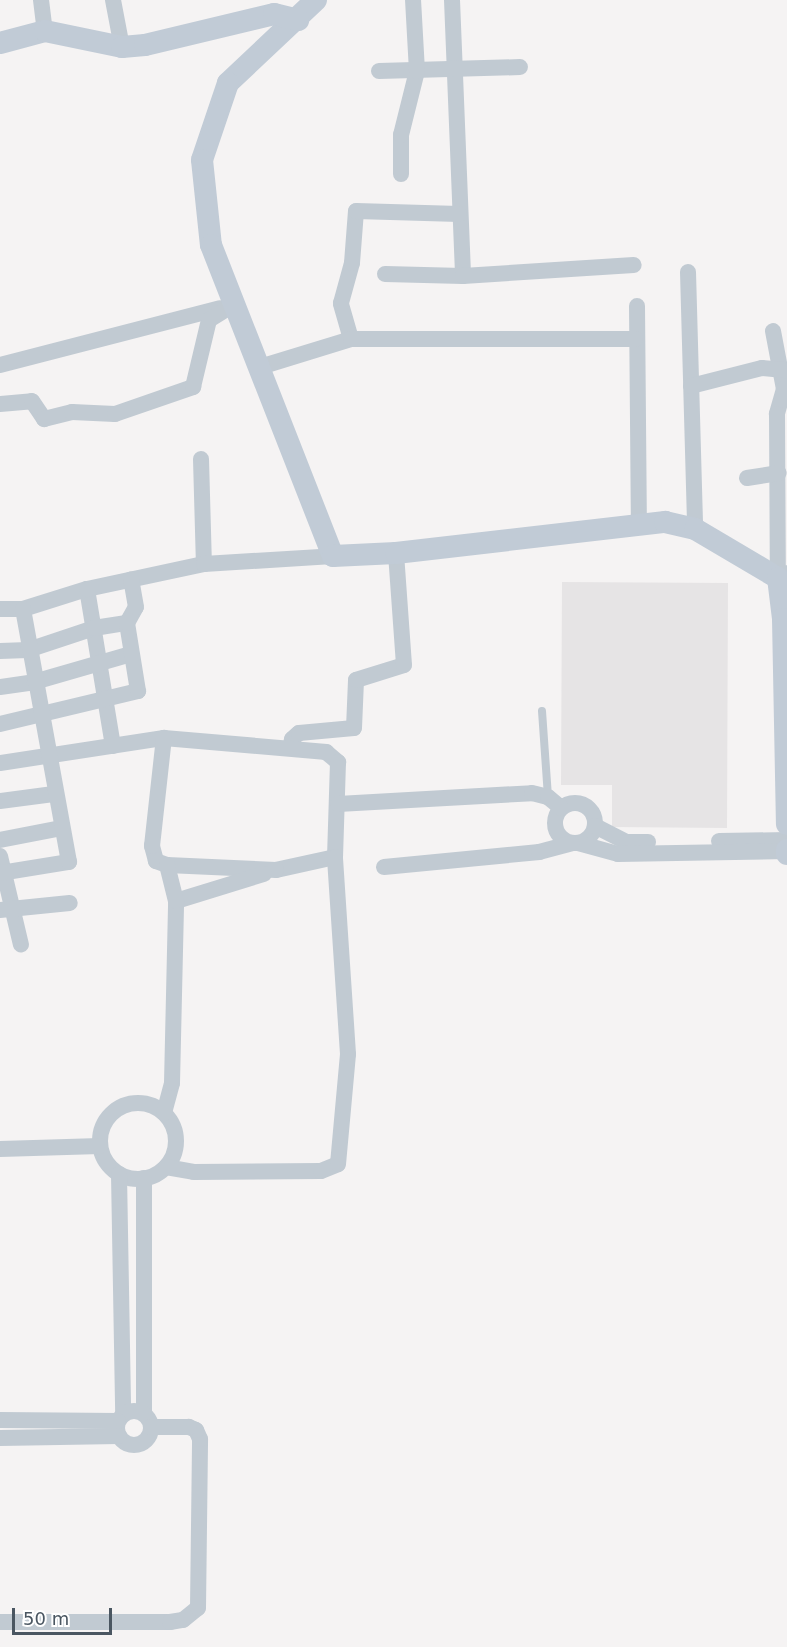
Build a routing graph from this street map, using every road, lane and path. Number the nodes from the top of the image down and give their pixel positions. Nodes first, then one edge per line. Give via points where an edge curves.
1 (40, 0) edge
2 (113, 0) edge
3 (316, 0) edge
4 (413, 0) edge
5 (452, 0) edge
6 (298, 20) junction
7 (45, 32) junction
8 (0, 43) edge
9 (122, 47) junction
10 (520, 67) dead end
11 (417, 70) junction
12 (379, 71) dead end
13 (452, 71) junction
14 (401, 174) dead end
15 (459, 214) junction
16 (634, 265) dead end
17 (688, 272) dead end
18 (385, 274) dead end
19 (463, 276) junction
20 (233, 305) junction
21 (637, 306) dead end
22 (773, 331) dead end
23 (351, 339) junction
24 (635, 339) junction
25 (0, 365) edge
26 (260, 367) junction
27 (784, 370) edge
28 (691, 386) junction
29 (0, 404) edge
30 (201, 459) dead end
31 (779, 473) junction
32 (747, 478) dead end
33 (639, 523) junction
34 (783, 525) edge
35 (695, 530) junction
36 (396, 553) junction
37 (333, 556) junction
38 (204, 564) junction
39 (782, 575) edge
40 (131, 579) junction
41 (87, 589) junction
42 (0, 609) edge
43 (23, 609) junction
44 (127, 623) junction
45 (94, 628) junction
46 (28, 650) junction
47 (0, 651) edge
48 (131, 654) junction
49 (99, 662) junction
50 (34, 682) junction
51 (0, 687) edge
52 (105, 697) junction
53 (542, 711) dead end
54 (40, 717) junction
55 (0, 724) edge
56 (786, 728) edge
57 (164, 738) junction
58 (113, 746) junction
59 (290, 748) junction
60 (47, 754) junction
61 (0, 763) edge
62 (54, 794) junction
63 (0, 801) edge
64 (554, 803) junction
65 (338, 804) junction
66 (787, 824) edge
67 (595, 826) junction
68 (61, 828) junction
69 (0, 840) edge
70 (787, 840) edge
71 (575, 843) junction
72 (787, 852) edge
73 (335, 857) junction
74 (167, 865) junction
75 (1, 867) edge
76 (384, 867) dead end
77 (276, 870) junction
78 (176, 902) junction
79 (70, 903) dead end
80 (7, 908) edge
81 (21, 945) dead end
82 (164, 1113) junction
83 (100, 1146) junction
84 (0, 1149) edge
85 (166, 1167) junction
86 (119, 1174) junction
87 (144, 1178) junction
88 (0, 1420) edge
89 (148, 1421) junction
90 (120, 1424) junction
91 (0, 1438) edge
92 (0, 1622) edge

1 - 7 street
2 - 9 street
3 - 6 street
4 - 11 street
5 - 13 street
6 - 9 street via 274,14 146,45
6 - 20 street via 228,83 201,160 212,245
7 - 8 street
7 - 9 street
10 - 13 street
11 - 12 street
11 - 13 street
11 - 14 street via 401,135
13 - 15 street
15 - 19 street
15 - 23 street via 356,211 352,263 341,303
16 - 19 street
17 - 28 street
18 - 19 street
20 - 25 street
20 - 26 street
20 - 29 street via 209,320 193,387 115,414 72,412 44,419 32,400
21 - 24 street
22 - 27 street
23 - 24 street
23 - 26 street
24 - 33 street
26 - 37 street
27 - 28 street via 762,368
27 - 31 street via 777,414
28 - 35 street
30 - 38 street
31 - 32 street
31 - 34 street
33 - 35 street via 665,522
33 - 36 street
34 - 39 street
35 - 39 street
36 - 37 street
36 - 59 street via 404,665 357,680 354,728 299,733
37 - 38 street
38 - 40 street
39 - 56 street
40 - 41 street
40 - 44 street via 136,607
41 - 43 street
41 - 45 street
42 - 43 street
43 - 46 street
44 - 45 street
44 - 48 street
45 - 46 street
45 - 49 street
46 - 47 street
46 - 50 street
48 - 49 street
48 - 52 street via 138,691
49 - 50 street
49 - 52 street
50 - 51 street
50 - 54 street
52 - 54 street
52 - 58 street
53 - 64 lane
54 - 55 street
54 - 60 street
56 - 66 street
57 - 58 street
57 - 59 street
57 - 74 street via 152,846 156,861
58 - 60 street
59 - 65 street via 334,757 338,762
60 - 61 street
60 - 62 street
62 - 63 street
62 - 68 street
64 - 65 street via 532,794
64 - 67 street via 585,804 593,814
64 - 71 street via 557,832
65 - 73 street
67 - 70 street via 627,842
67 - 71 street via 589,837
68 - 69 street
68 - 75 street via 69,862
71 - 72 street via 618,854
71 - 76 street via 539,852
73 - 77 street
73 - 85 street via 348,1054 338,1164 321,1171 194,1172
74 - 77 street
74 - 78 street
75 - 80 street
77 - 78 street
78 - 82 street via 172,1083
79 - 80 street
80 - 81 street
82 - 83 street via 141,1103 117,1109 105,1122
82 - 85 street via 176,1135 174,1152
83 - 84 street
83 - 86 street via 106,1162
85 - 87 street
86 - 87 street
86 - 90 street
87 - 89 street
88 - 90 street
89 - 90 street via 137,1411
89 - 90 street via 150,1435 138,1444 124,1442
89 - 92 street via 189,1427 196,1430 200,1439 198,1608 183,1620 170,1622
90 - 91 street

